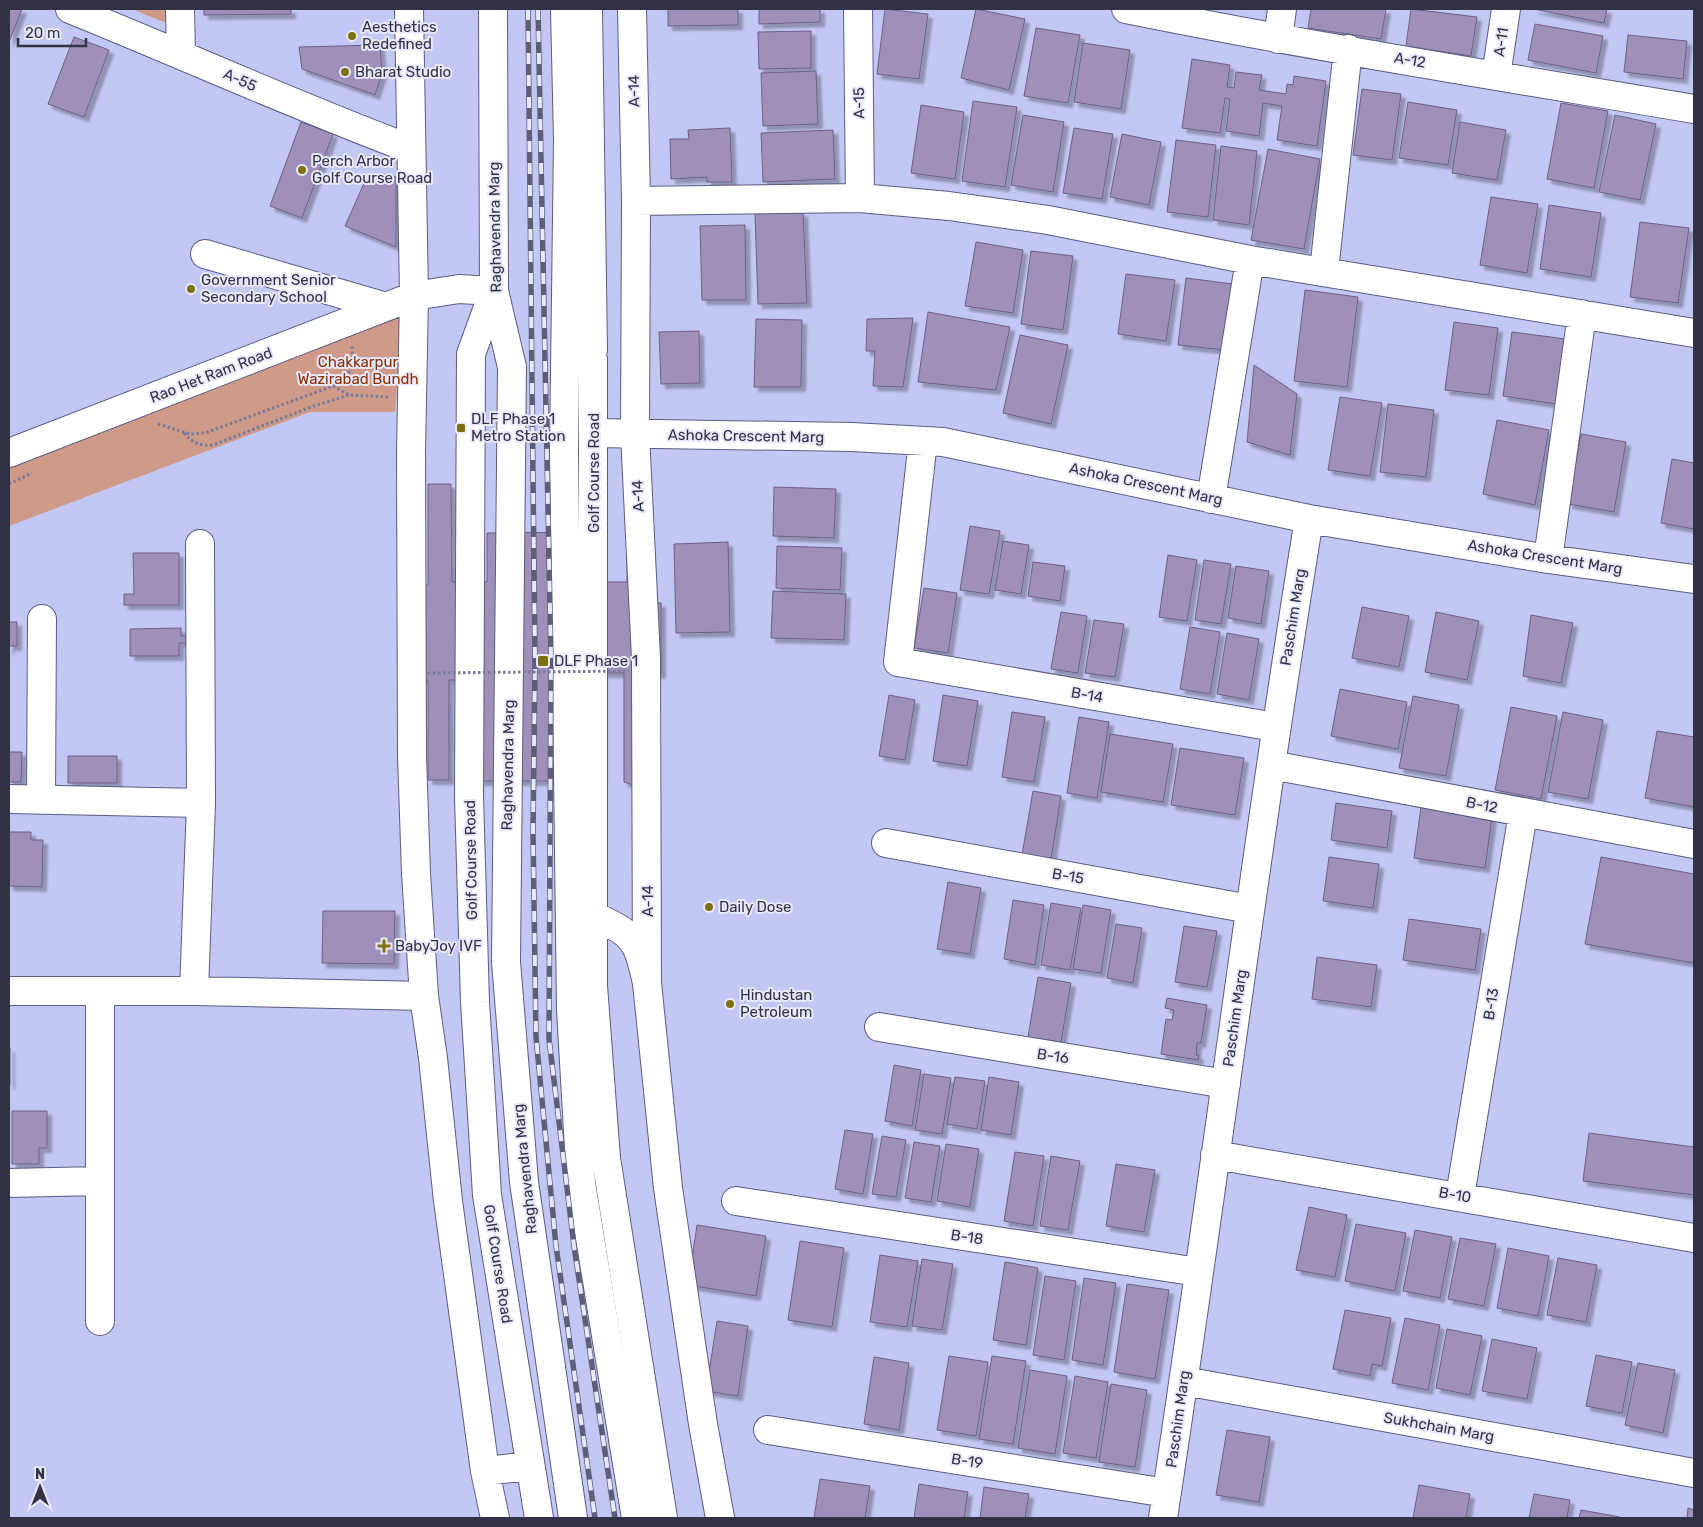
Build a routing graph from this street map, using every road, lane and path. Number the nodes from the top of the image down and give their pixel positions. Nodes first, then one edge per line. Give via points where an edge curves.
1 (70, 9) edge
2 (180, 9) edge
3 (409, 9) edge
4 (493, 9) edge
5 (565, 9) edge
6 (588, 9) edge
7 (632, 9) edge
8 (858, 9) edge
9 (1126, 9) edge
10 (1282, 9) edge
11 (1506, 9) edge
12 (1278, 40) junction
13 (1348, 49) junction
14 (181, 53) junction
15 (1496, 76) junction
16 (1694, 108) edge
17 (411, 149) junction
18 (860, 198) junction
19 (636, 201) junction
20 (205, 254) dead end
21 (1250, 260) junction
22 (1324, 271) junction
23 (494, 291) junction
24 (414, 296) junction
25 (566, 299) junction
26 (386, 307) junction
27 (1582, 314) junction
28 (346, 323) junction
29 (1694, 333) edge
30 (593, 359) junction
31 (333, 386) junction
32 (349, 395) junction
33 (412, 399) junction
34 (153, 424) dead end
35 (183, 431) junction
36 (594, 433) junction
37 (635, 434) junction
38 (922, 441) junction
39 (9, 453) edge
40 (36, 471) dead end
41 (9, 484) edge
42 (1211, 499) junction
43 (1308, 518) junction
44 (200, 544) dead end
45 (1548, 558) junction
46 (1694, 579) edge
47 (42, 619) dead end
48 (629, 671) dead end
49 (428, 673) dead end
50 (1275, 727) junction
51 (1270, 765) junction
52 (9, 799) edge
53 (40, 800) junction
54 (201, 803) junction
55 (1523, 813) junction
56 (886, 843) dead end
57 (1694, 844) edge
58 (1250, 909) junction
59 (594, 916) junction
60 (647, 983) junction
61 (194, 990) junction
62 (9, 991) edge
63 (100, 991) junction
64 (424, 996) junction
65 (879, 1027) dead end
66 (1226, 1084) junction
67 (1215, 1155) junction
68 (98, 1181) junction
69 (9, 1183) edge
70 (1460, 1196) junction
71 (736, 1201) dead end
72 (1694, 1238) edge
73 (1198, 1272) junction
74 (100, 1321) dead end
75 (1184, 1381) junction
76 (768, 1430) dead end
77 (530, 1466) junction
78 (485, 1472) junction
79 (1694, 1473) edge
80 (1165, 1506) edge
81 (495, 1518) edge
82 (539, 1518) edge
83 (574, 1518) edge
84 (636, 1518) edge
85 (663, 1518) edge
86 (720, 1518) edge

1 - 14 street, A-55
2 - 14 street
3 - 17 street
4 - 23 street, Raghavendra Marg
5 - 25 street via 568,140
6 - 30 street
7 - 19 street, A-14
8 - 18 street, A-15
9 - 12 street, A-12
10 - 12 street
11 - 15 street, A-11
12 - 13 street, A-12
13 - 15 street, A-12
13 - 22 street
14 - 17 street, A-55 via 311,110
15 - 16 street, A-12
17 - 24 street
18 - 19 street
18 - 21 street via 1048,220
19 - 37 street, A-14
20 - 26 street
21 - 22 street
21 - 42 street
22 - 27 street
23 - 24 street, Rao Het Ram Road via 459,289
23 - 77 street, Golf Course Road via 472,354 470,886 487,1196
23 - 83 street, Raghavendra Marg via 512,367 506,962 524,1182
24 - 26 street, Rao Het Ram Road
24 - 33 street
25 - 30 street, Golf Course Road
25 - 84 street via 564,452 571,1010 581,1184
26 - 28 street, Rao Het Ram Road
27 - 29 street
27 - 45 street
28 - 31 path via 352,340 353,364 348,376
28 - 39 street, Rao Het Ram Road
30 - 36 street, Golf Course Road
31 - 32 path
31 - 35 path via 205,433
32 - 33 path
32 - 35 path via 213,445 204,446 190,441
33 - 64 street via 412,756
34 - 35 path via 162,423
36 - 37 street, Ashoka Crescent Marg
36 - 59 street, Golf Course Road
37 - 38 street, Ashoka Crescent Marg
37 - 60 street, A-14 via 646,658
38 - 42 street, Ashoka Crescent Marg via 1028,458
38 - 50 street, B-14 via 898,662
40 - 41 path
42 - 43 street, Ashoka Crescent Marg
43 - 45 street, Ashoka Crescent Marg
43 - 50 street, Paschim Marg
44 - 54 street
45 - 46 street, Ashoka Crescent Marg
47 - 53 street
48 - 49 path, bridge
50 - 51 street, Paschim Marg
51 - 55 street, B-12
51 - 58 street, Paschim Marg
52 - 53 street
53 - 54 street
54 - 61 street
55 - 57 street, B-12
55 - 70 street, B-13
56 - 58 street, B-15
58 - 66 street, Paschim Marg
59 - 60 street via 625,931 640,952
59 - 85 street, Golf Course Road via 593,986 606,1158
60 - 86 street via 668,1188
61 - 63 street
61 - 64 street
62 - 63 street
63 - 68 street
64 - 78 street
65 - 66 street, B-16
66 - 67 street, Paschim Marg
67 - 70 street, B-10
67 - 73 street, Paschim Marg
68 - 69 street
68 - 74 street
70 - 72 street, B-10
71 - 73 street, B-18
73 - 75 street, Paschim Marg
75 - 79 street, Sukhchain Marg
75 - 80 street, Paschim Marg
76 - 80 street, B-19
77 - 78 street
77 - 82 street, Golf Course Road
78 - 81 street

